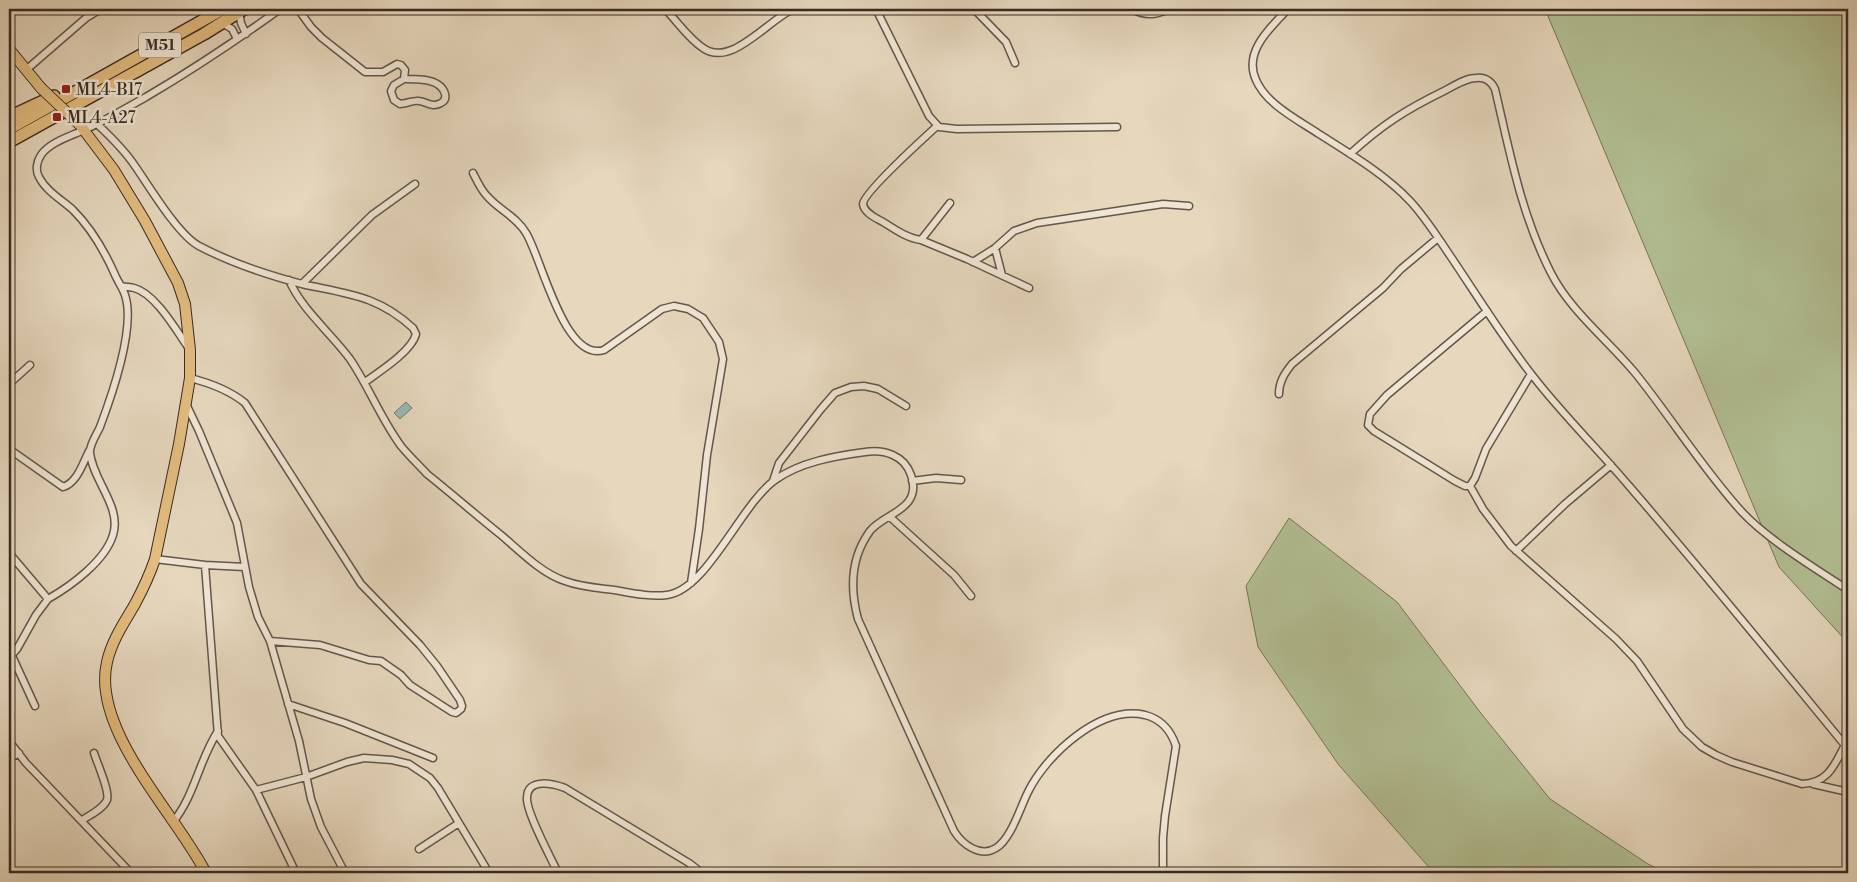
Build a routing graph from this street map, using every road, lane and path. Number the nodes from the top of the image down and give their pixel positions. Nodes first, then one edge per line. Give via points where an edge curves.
1 (101, 9) edge
2 (223, 9) edge
3 (280, 9) edge
4 (298, 9) edge
5 (665, 9) edge
6 (793, 9) edge
7 (876, 9) edge
8 (974, 9) edge
9 (1132, 9) edge
10 (1169, 9) edge
11 (1288, 9) edge
12 (242, 10) edge
13 (222, 23) junction
14 (246, 34) junction
15 (237, 39) junction
16 (9, 49) edge
17 (1015, 64) dead end
18 (26, 70) junction
19 (404, 78) junction
20 (96, 80) junction
21 (9, 117) edge
22 (97, 124) junction
23 (937, 126) junction
24 (1117, 127) dead end
25 (82, 128) junction
26 (9, 129) edge
27 (9, 142) edge
28 (1350, 154) junction
29 (474, 173) dead end
30 (415, 184) dead end
31 (950, 203) dead end
32 (1189, 206) dead end
33 (1438, 238) junction
34 (921, 240) junction
35 (995, 248) junction
36 (973, 262) junction
37 (1002, 275) junction
38 (289, 280) junction
39 (302, 284) junction
40 (122, 286) junction
41 (1029, 288) dead end
42 (1487, 310) junction
43 (190, 350) junction
44 (30, 365) dead end
45 (1531, 374) junction
46 (190, 378) junction
47 (365, 382) junction
48 (9, 384) edge
49 (1279, 394) dead end
50 (186, 405) junction
51 (906, 406) dead end
52 (9, 449) edge
53 (89, 451) junction
54 (1611, 464) junction
55 (961, 480) dead end
56 (773, 481) junction
57 (912, 482) junction
58 (1470, 486) junction
59 (890, 517) junction
60 (1516, 551) junction
61 (9, 553) edge
62 (155, 559) junction
63 (205, 565) junction
64 (245, 567) junction
65 (691, 583) junction
66 (1848, 590) edge
67 (971, 596) dead end
68 (48, 599) junction
69 (270, 641) junction
70 (11, 657) edge
71 (288, 704) junction
72 (35, 706) dead end
73 (218, 731) junction
74 (9, 741) edge
75 (1847, 747) edge
76 (18, 753) junction
77 (94, 754) dead end
78 (9, 758) edge
79 (433, 758) dead end
80 (306, 777) junction
81 (1813, 784) junction
82 (256, 790) junction
83 (1848, 792) edge
84 (82, 820) junction
85 (174, 822) junction
86 (459, 823) junction
87 (418, 849) dead end
88 (131, 873) edge
89 (206, 873) edge
90 (296, 873) edge
91 (345, 873) edge
92 (489, 873) edge
93 (558, 873) edge
94 (702, 873) edge
95 (1163, 873) edge

1 - 18 street
2 - 20 highway, M51
3 - 14 street
4 - 19 street via 311,28 365,72 383,72 397,64 404,70
5 - 6 street via 702,48 721,54 742,46 772,21
7 - 23 street
8 - 17 street via 1006,42
9 - 10 street via 1150,14
11 - 28 street via 1263,36 1255,50 1252,72 1256,82 1285,111
12 - 13 highway, M51
12 - 14 street via 241,23
13 - 15 street via 232,29
13 - 27 highway, M51
14 - 15 street
15 - 22 street via 163,87
16 - 18 main road
18 - 25 main road, bridge
19 - 19 street via 391,91 394,100 400,104 418,100 434,106 445,100 439,84
20 - 21 highway
20 - 26 highway, M51
22 - 25 street
22 - 38 street via 130,159 192,241 239,264
23 - 24 street via 992,129
23 - 34 street via 875,185 863,203 866,211
25 - 40 street via 42,154 36,172 49,190 89,229
25 - 43 main road via 114,170 178,283 185,304
28 - 33 street via 1397,188
28 - 66 street via 1391,120 1460,83 1476,78 1492,84 1524,208 1559,286 1636,374 1742,512
29 - 65 street via 487,197 526,232 558,311 573,336 588,348 604,350 668,307 695,313 715,334 723,359 706,455
30 - 39 street via 372,215
31 - 34 street
32 - 35 street via 1163,204 1037,223 1014,231
33 - 42 street
33 - 49 street via 1292,364 1281,380
34 - 36 street
35 - 36 street
35 - 37 street
36 - 37 street
37 - 41 street
38 - 39 street
38 - 47 street via 298,297 332,335
39 - 47 street via 375,301 413,328 416,334 411,343
40 - 43 street via 145,294
40 - 53 street via 128,305 126,339 105,414
42 - 45 street
42 - 58 street via 1387,394 1371,412 1368,421 1374,431 1460,484
43 - 46 main road
44 - 48 street
45 - 54 street
45 - 58 street via 1486,450
46 - 50 main road
46 - 69 street via 210,383 245,403 361,584 437,666 460,700 461,709 452,712 410,685 382,661 320,645
47 - 65 street via 401,445 427,474 547,572 565,581 646,595 677,593
50 - 62 main road
50 - 64 street via 232,508
51 - 56 street via 878,389 864,386 835,393 780,463
52 - 53 street via 63,487 74,480
53 - 68 street via 98,482 115,517 112,537 106,549 83,574
54 - 60 street
54 - 75 street
55 - 57 street via 936,478
56 - 57 street via 798,468 875,450 896,456 908,466
56 - 65 street
57 - 59 street via 908,503
58 - 60 street via 1482,509
59 - 67 street via 954,575
59 - 95 street via 871,530 861,548 852,583 854,604 960,840 981,850 996,848 1007,837 1034,782 1056,754 1104,720 1133,713 1155,718 1173,736 1176,746 1164,816
60 - 81 street via 1637,661 1683,730 1702,747 1732,762 1802,784
61 - 68 street
62 - 63 street
62 - 85 main road via 150,575 116,636 107,662 105,685 110,712 122,742
63 - 64 street
63 - 73 street
64 - 69 street via 258,617
68 - 70 street
69 - 71 street
70 - 72 street
71 - 79 street
71 - 80 street
73 - 82 street via 220,739
73 - 85 street via 207,750 189,798
74 - 76 street
75 - 81 street via 1833,769
76 - 78 street
76 - 84 street
77 - 84 street via 107,799
80 - 82 street
80 - 86 street via 364,758 409,764 430,778
80 - 91 street via 320,827
81 - 83 street
82 - 90 street
84 - 88 street
85 - 89 main road
86 - 87 street
86 - 92 street
93 - 94 street via 526,799 530,789 539,784 565,788

